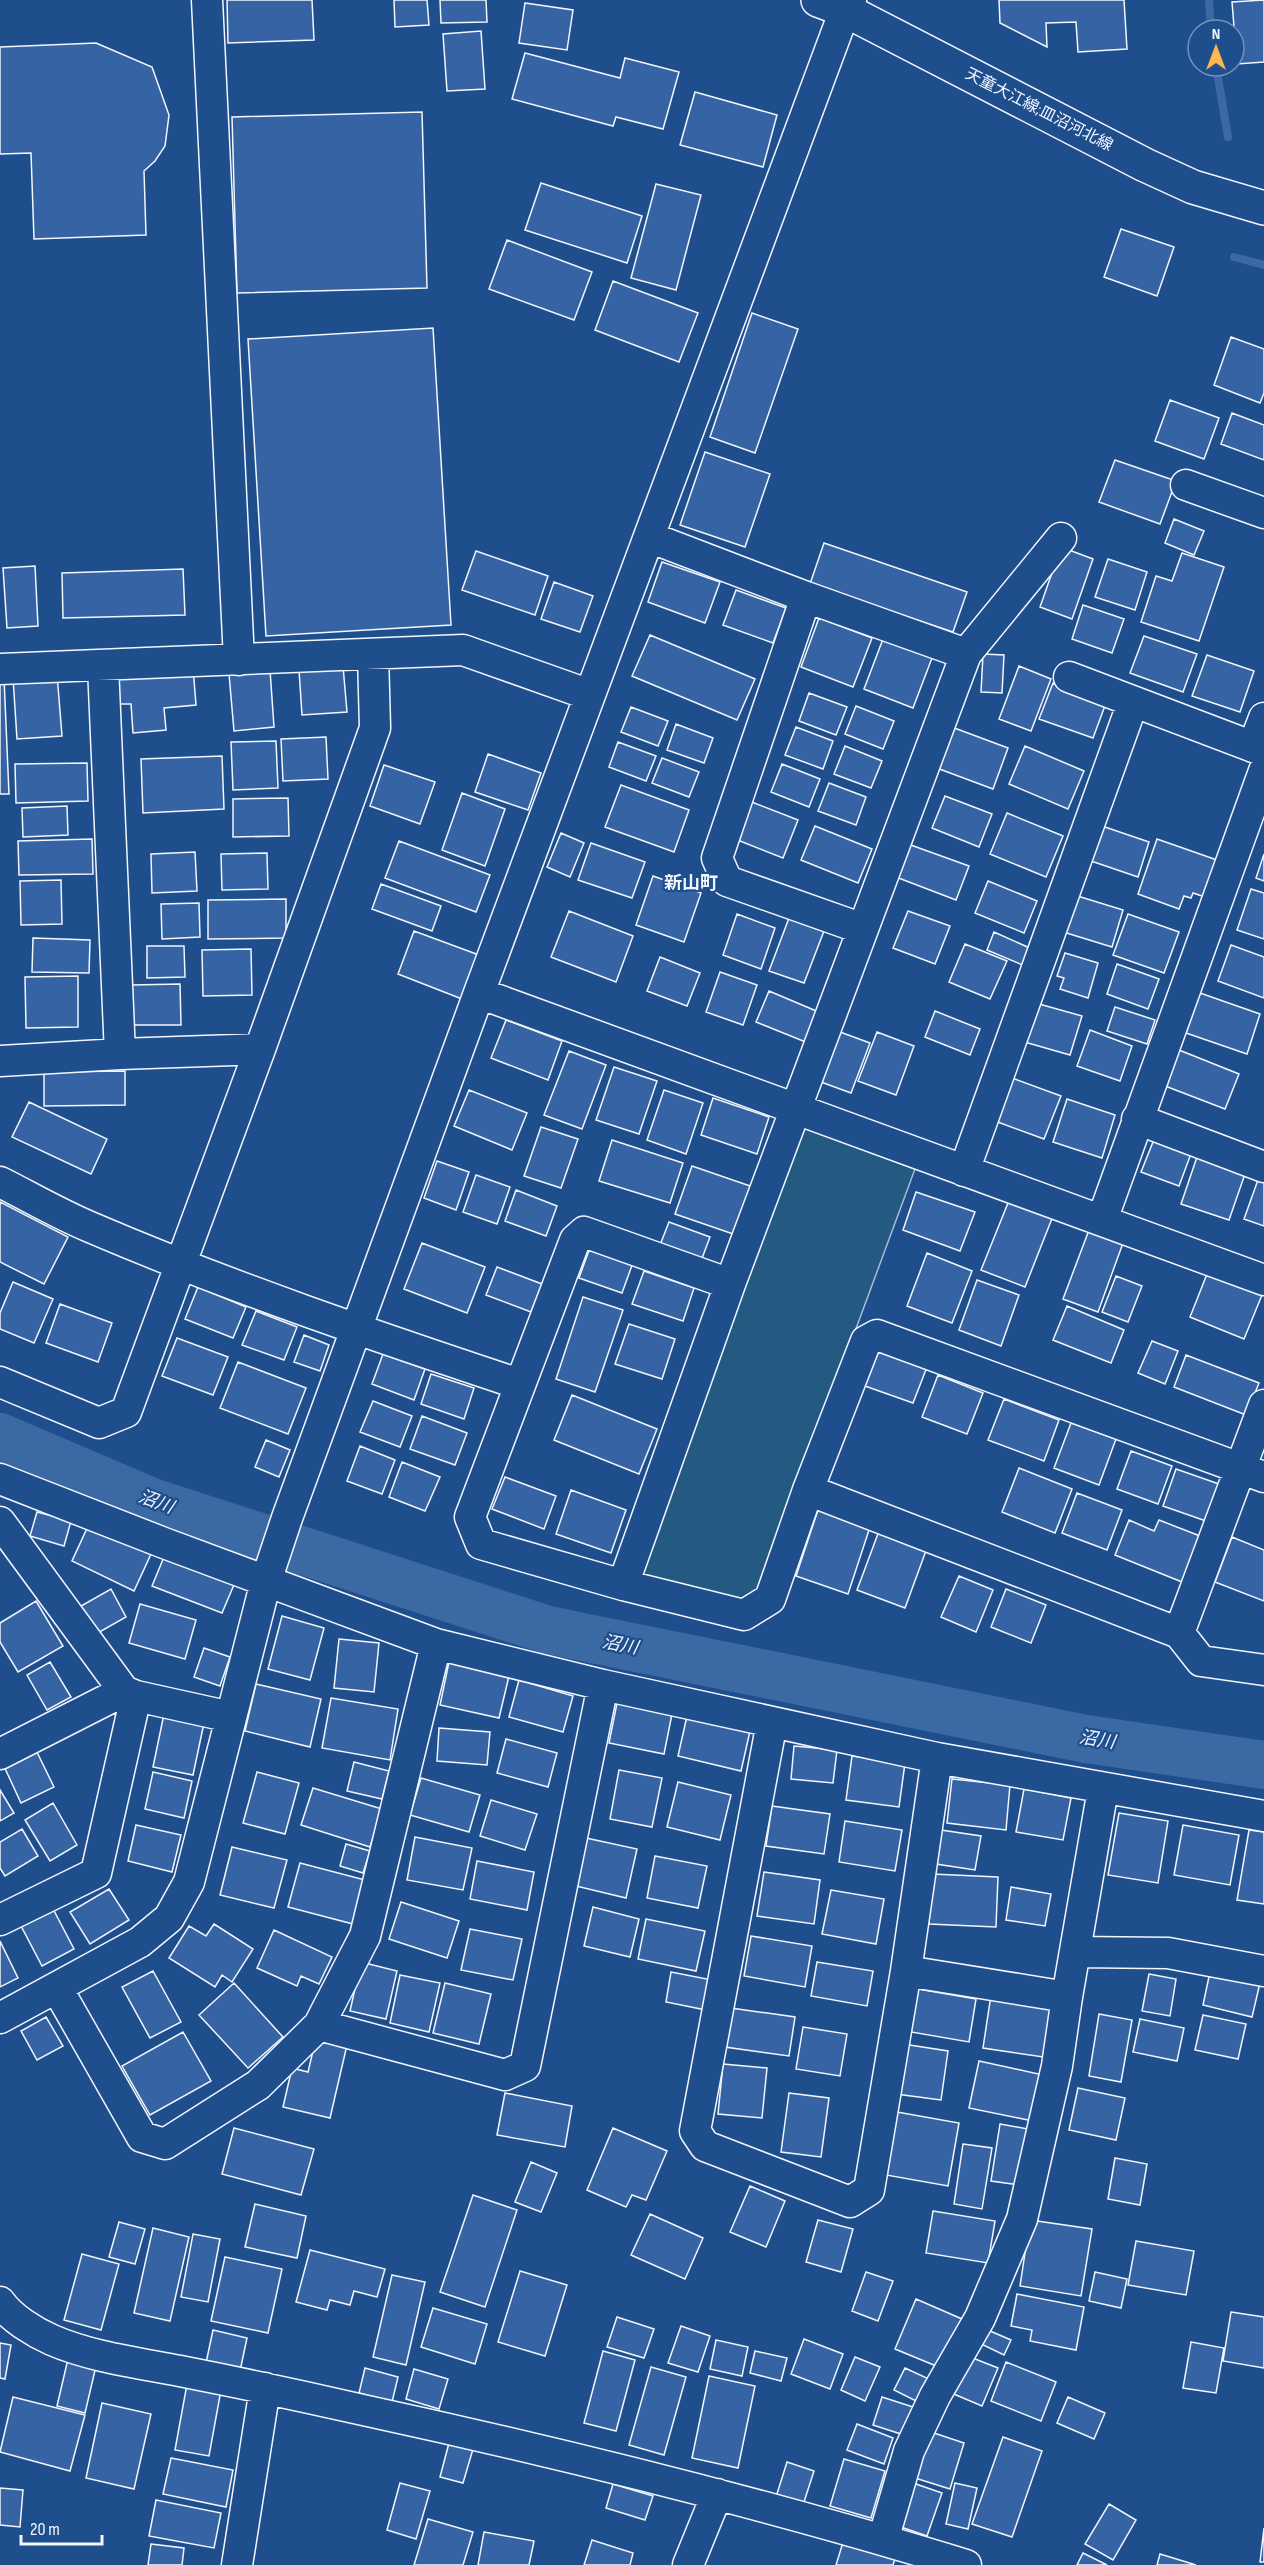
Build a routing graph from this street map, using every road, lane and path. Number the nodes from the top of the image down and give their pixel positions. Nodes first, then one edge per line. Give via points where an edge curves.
1 (207, 0) edge
2 (838, 3) edge
3 (1264, 208) edge
4 (1186, 485) dead end
5 (1264, 513) edge
6 (649, 537) junction
7 (1061, 538) dead end
8 (806, 597) junction
9 (373, 654) junction
10 (966, 654) junction
11 (239, 660) junction
12 (103, 666) junction
13 (0, 669) edge
14 (1069, 677) dead end
15 (590, 695) junction
16 (1133, 702) junction
17 (1264, 718) edge
18 (1260, 756) edge
19 (863, 929) junction
20 (479, 993) junction
21 (260, 1049) junction
22 (120, 1054) junction
23 (0, 1061) edge
24 (797, 1109) junction
25 (1137, 1119) junction
26 (1264, 1167) edge
27 (964, 1171) junction
28 (0, 1182) edge
29 (1102, 1220) junction
30 (182, 1264) junction
31 (1264, 1280) edge
32 (730, 1284) junction
33 (355, 1329) junction
34 (0, 1382) edge
35 (519, 1384) junction
36 (1264, 1405) edge
37 (1253, 1473) edge
38 (1, 1486) edge
39 (808, 1490) junction
40 (0, 1522) edge
41 (266, 1581) junction
42 (623, 1585) junction
43 (1179, 1633) junction
44 (436, 1644) junction
45 (1264, 1670) edge
46 (603, 1685) junction
47 (130, 1693) junction
48 (231, 1718) junction
49 (772, 1722) junction
50 (0, 1754) edge
51 (937, 1758) junction
52 (1103, 1789) junction
53 (1264, 1816) edge
54 (0, 1920) edge
55 (1076, 1952) junction
56 (906, 1971) junction
57 (1264, 1971) edge
58 (57, 1988) junction
59 (1067, 1997) junction
60 (0, 2018) edge
61 (319, 2025) junction
62 (0, 2302) edge
63 (265, 2388) junction
64 (717, 2494) junction
65 (883, 2540) junction
66 (237, 2565) edge
67 (688, 2565) edge
68 (966, 2565) edge

1 - 11 street
2 - 3 main road, 天童大江線;皿沼河北線 via 1145,165 1193,187
2 - 6 street
4 - 5 street
6 - 8 street
6 - 15 street
7 - 10 street
8 - 10 street
8 - 19 street via 717,858 727,880
9 - 11 street
9 - 15 street via 463,650
9 - 21 street via 375,728
10 - 19 street
11 - 12 street
12 - 13 street
12 - 22 street
14 - 16 street
15 - 20 street
16 - 18 street
16 - 27 street
17 - 18 street
18 - 25 street
19 - 24 street
20 - 24 street
20 - 33 street
21 - 22 street
21 - 30 street
22 - 23 street
24 - 27 street
24 - 32 street
25 - 26 street
25 - 29 street
27 - 29 street
28 - 30 street via 88,1226
29 - 31 street
30 - 33 street
30 - 34 street via 126,1412 99,1423
32 - 35 street via 584,1232 575,1240
32 - 42 street
33 - 35 street
33 - 41 street
35 - 42 street via 470,1517 481,1544
36 - 37 street
37 - 39 street via 877,1335 866,1341
37 - 43 street
38 - 41 street
39 - 42 street via 770,1599 744,1615
39 - 43 street
40 - 47 street
41 - 44 street
41 - 48 street
43 - 45 street via 1200,1661
44 - 46 street
44 - 61 street via 365,1936
46 - 49 street
46 - 61 street via 525,2066 505,2075
47 - 48 street
47 - 50 street
47 - 54 street via 96,1873
48 - 58 street via 189,1882 169,1918 140,1942
49 - 51 street
49 - 56 street via 695,2131 705,2146 850,2202 869,2190
51 - 52 street
51 - 56 street
52 - 53 street
52 - 55 street
55 - 57 street via 1168,1953
55 - 59 street
56 - 59 street
58 - 60 street
58 - 61 street via 142,2137 165,2144 258,2085
59 - 65 street via 1057,2066 1022,2219 980,2318 909,2451
62 - 63 street via 7,2313 52,2340 113,2358
63 - 64 street
63 - 66 street
64 - 65 street
64 - 67 street
65 - 68 street

